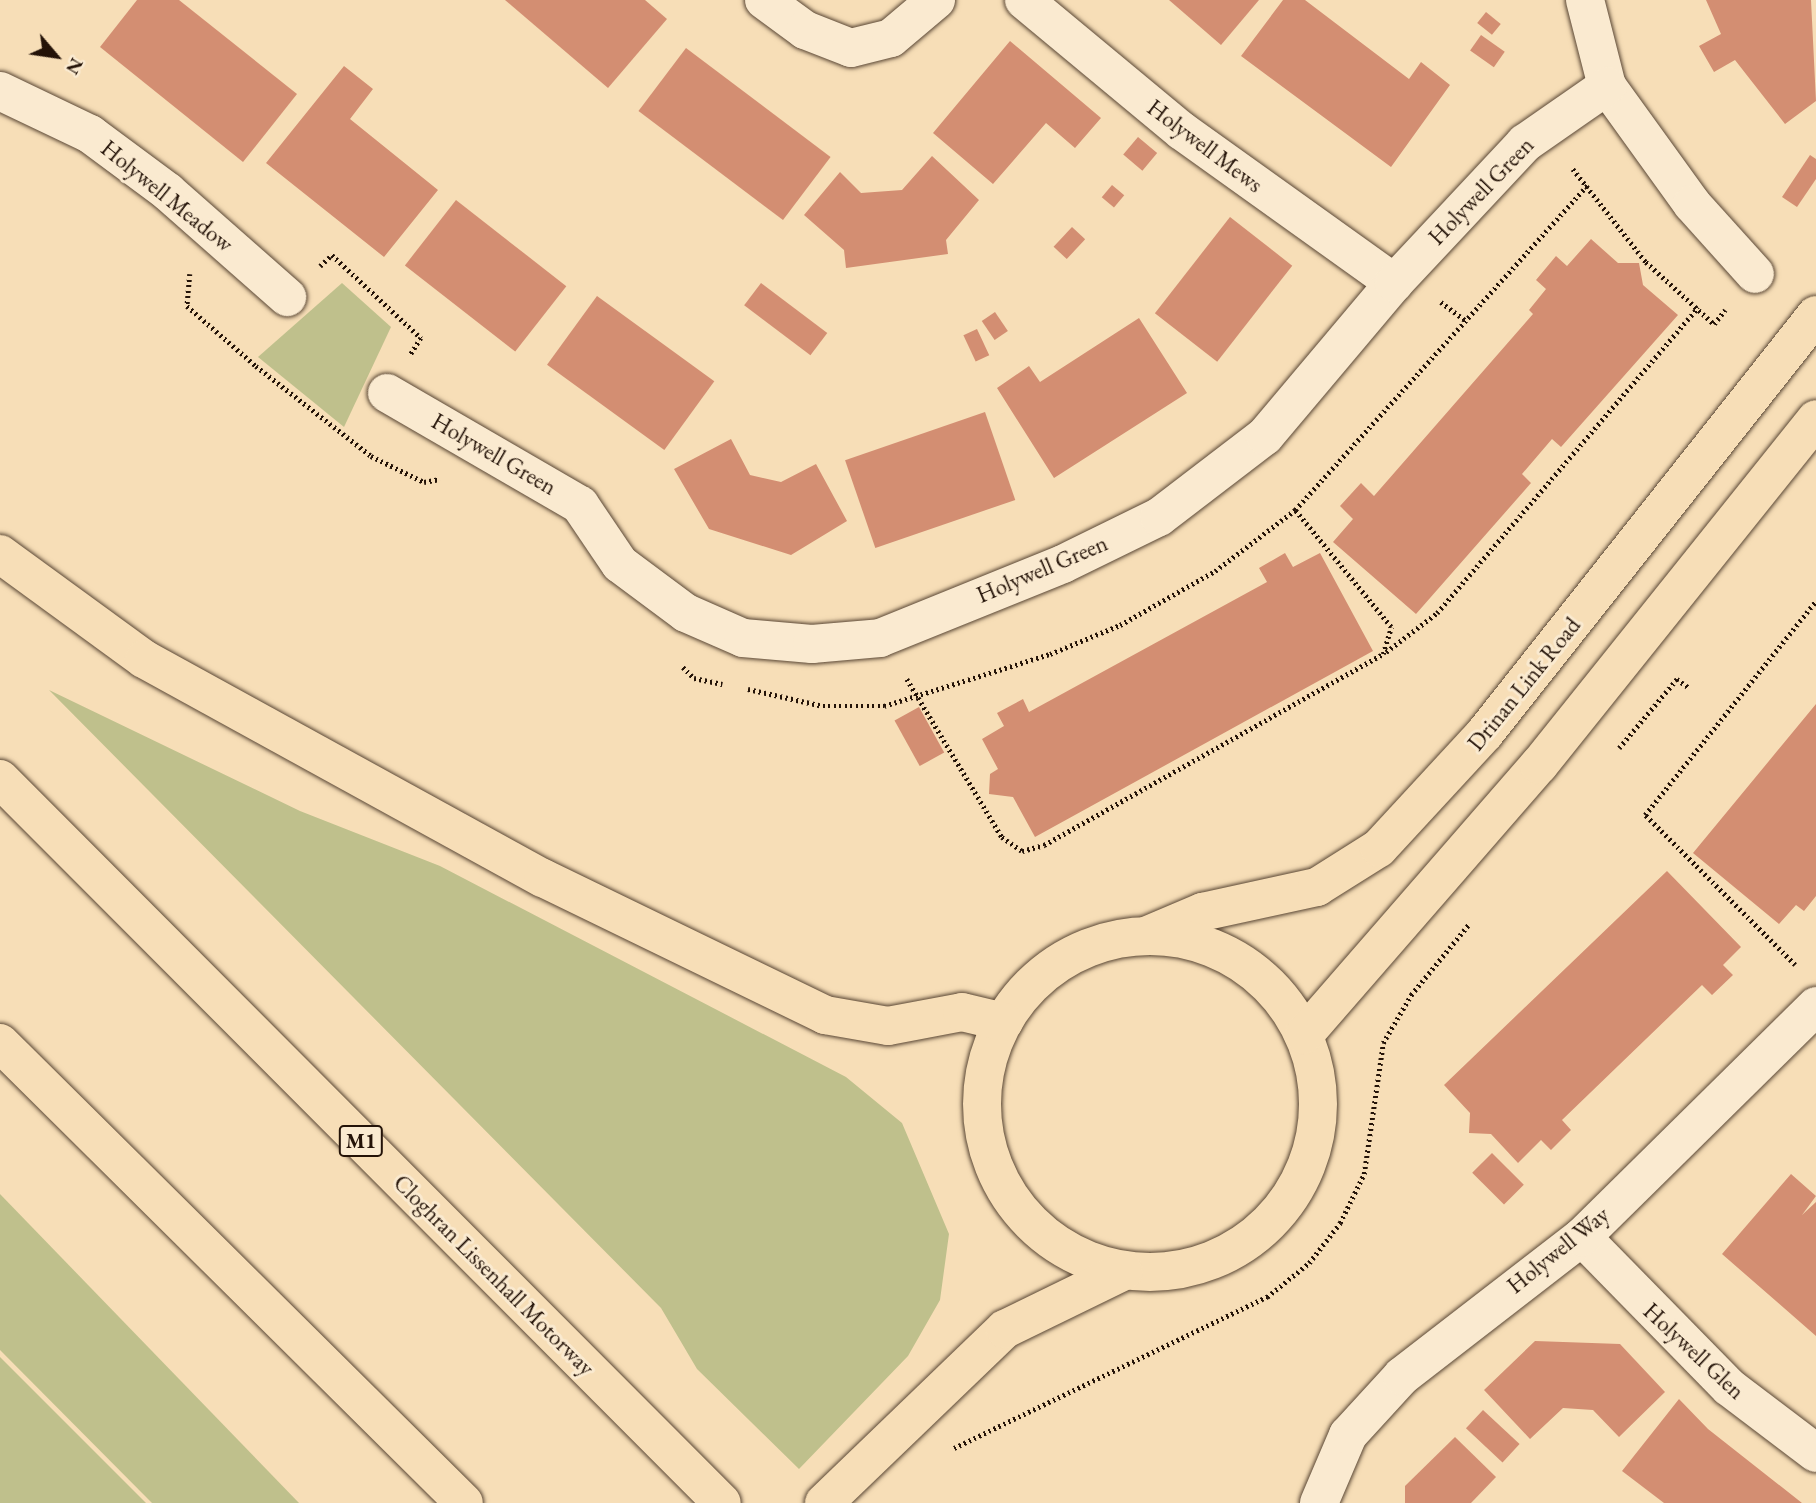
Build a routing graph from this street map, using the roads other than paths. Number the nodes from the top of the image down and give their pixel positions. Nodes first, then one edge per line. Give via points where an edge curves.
1 (764, 0) edge
2 (936, 0) edge
3 (1024, 0) edge
4 (1585, 0) edge
5 (1606, 86) junction
6 (0, 90) edge
7 (1755, 274) road end
8 (1394, 283) junction
9 (287, 297) road end
10 (1816, 315) edge
11 (387, 393) road end
12 (1816, 419) edge
13 (0, 554) edge
14 (0, 779) edge
15 (1146, 936) junction
16 (1811, 991) edge
17 (1004, 1022) junction
18 (1304, 1035) junction
19 (0, 1043) edge
20 (1581, 1237) junction
21 (1124, 1271) junction
22 (1816, 1453) edge
23 (464, 1503) edge
24 (722, 1503) edge
25 (824, 1503) edge
26 (1319, 1503) edge

1 - 2 street via 805,30 851,48 891,38
3 - 8 street, Holywell Mews via 1182,131
4 - 5 street
5 - 7 street via 1692,204
5 - 8 street, Holywell Green via 1525,143
6 - 9 street, Holywell Meadow via 90,134 194,215
8 - 11 street, Holywell Green via 1265,436 1159,517 1063,564 880,638 812,644 743,638 686,613 620,564 580,505
10 - 15 main road, Drinan Link Road via 1494,722 1379,848 1317,887 1202,912
12 - 18 main road via 1539,765
13 - 17 main road via 144,659 543,878 825,1015 888,1026 961,1013
14 - 24 main road, Cloghran Lissenhall Motorway / M1
15 - 17 main road via 1111,940 1049,970
15 - 18 main road via 1195,941 1240,962 1278,994
16 - 20 street, Holywell Way
17 - 21 main road via 988,1059 982,1099 985,1140 999,1178 1050,1240
18 - 21 main road via 1318,1085 1316,1137 1298,1185 1275,1216 1225,1256 1176,1271
19 - 23 main road
20 - 22 street, Holywell Glen via 1729,1387
20 - 26 street, Holywell Way via 1402,1376 1348,1435
21 - 25 main road via 1005,1328

